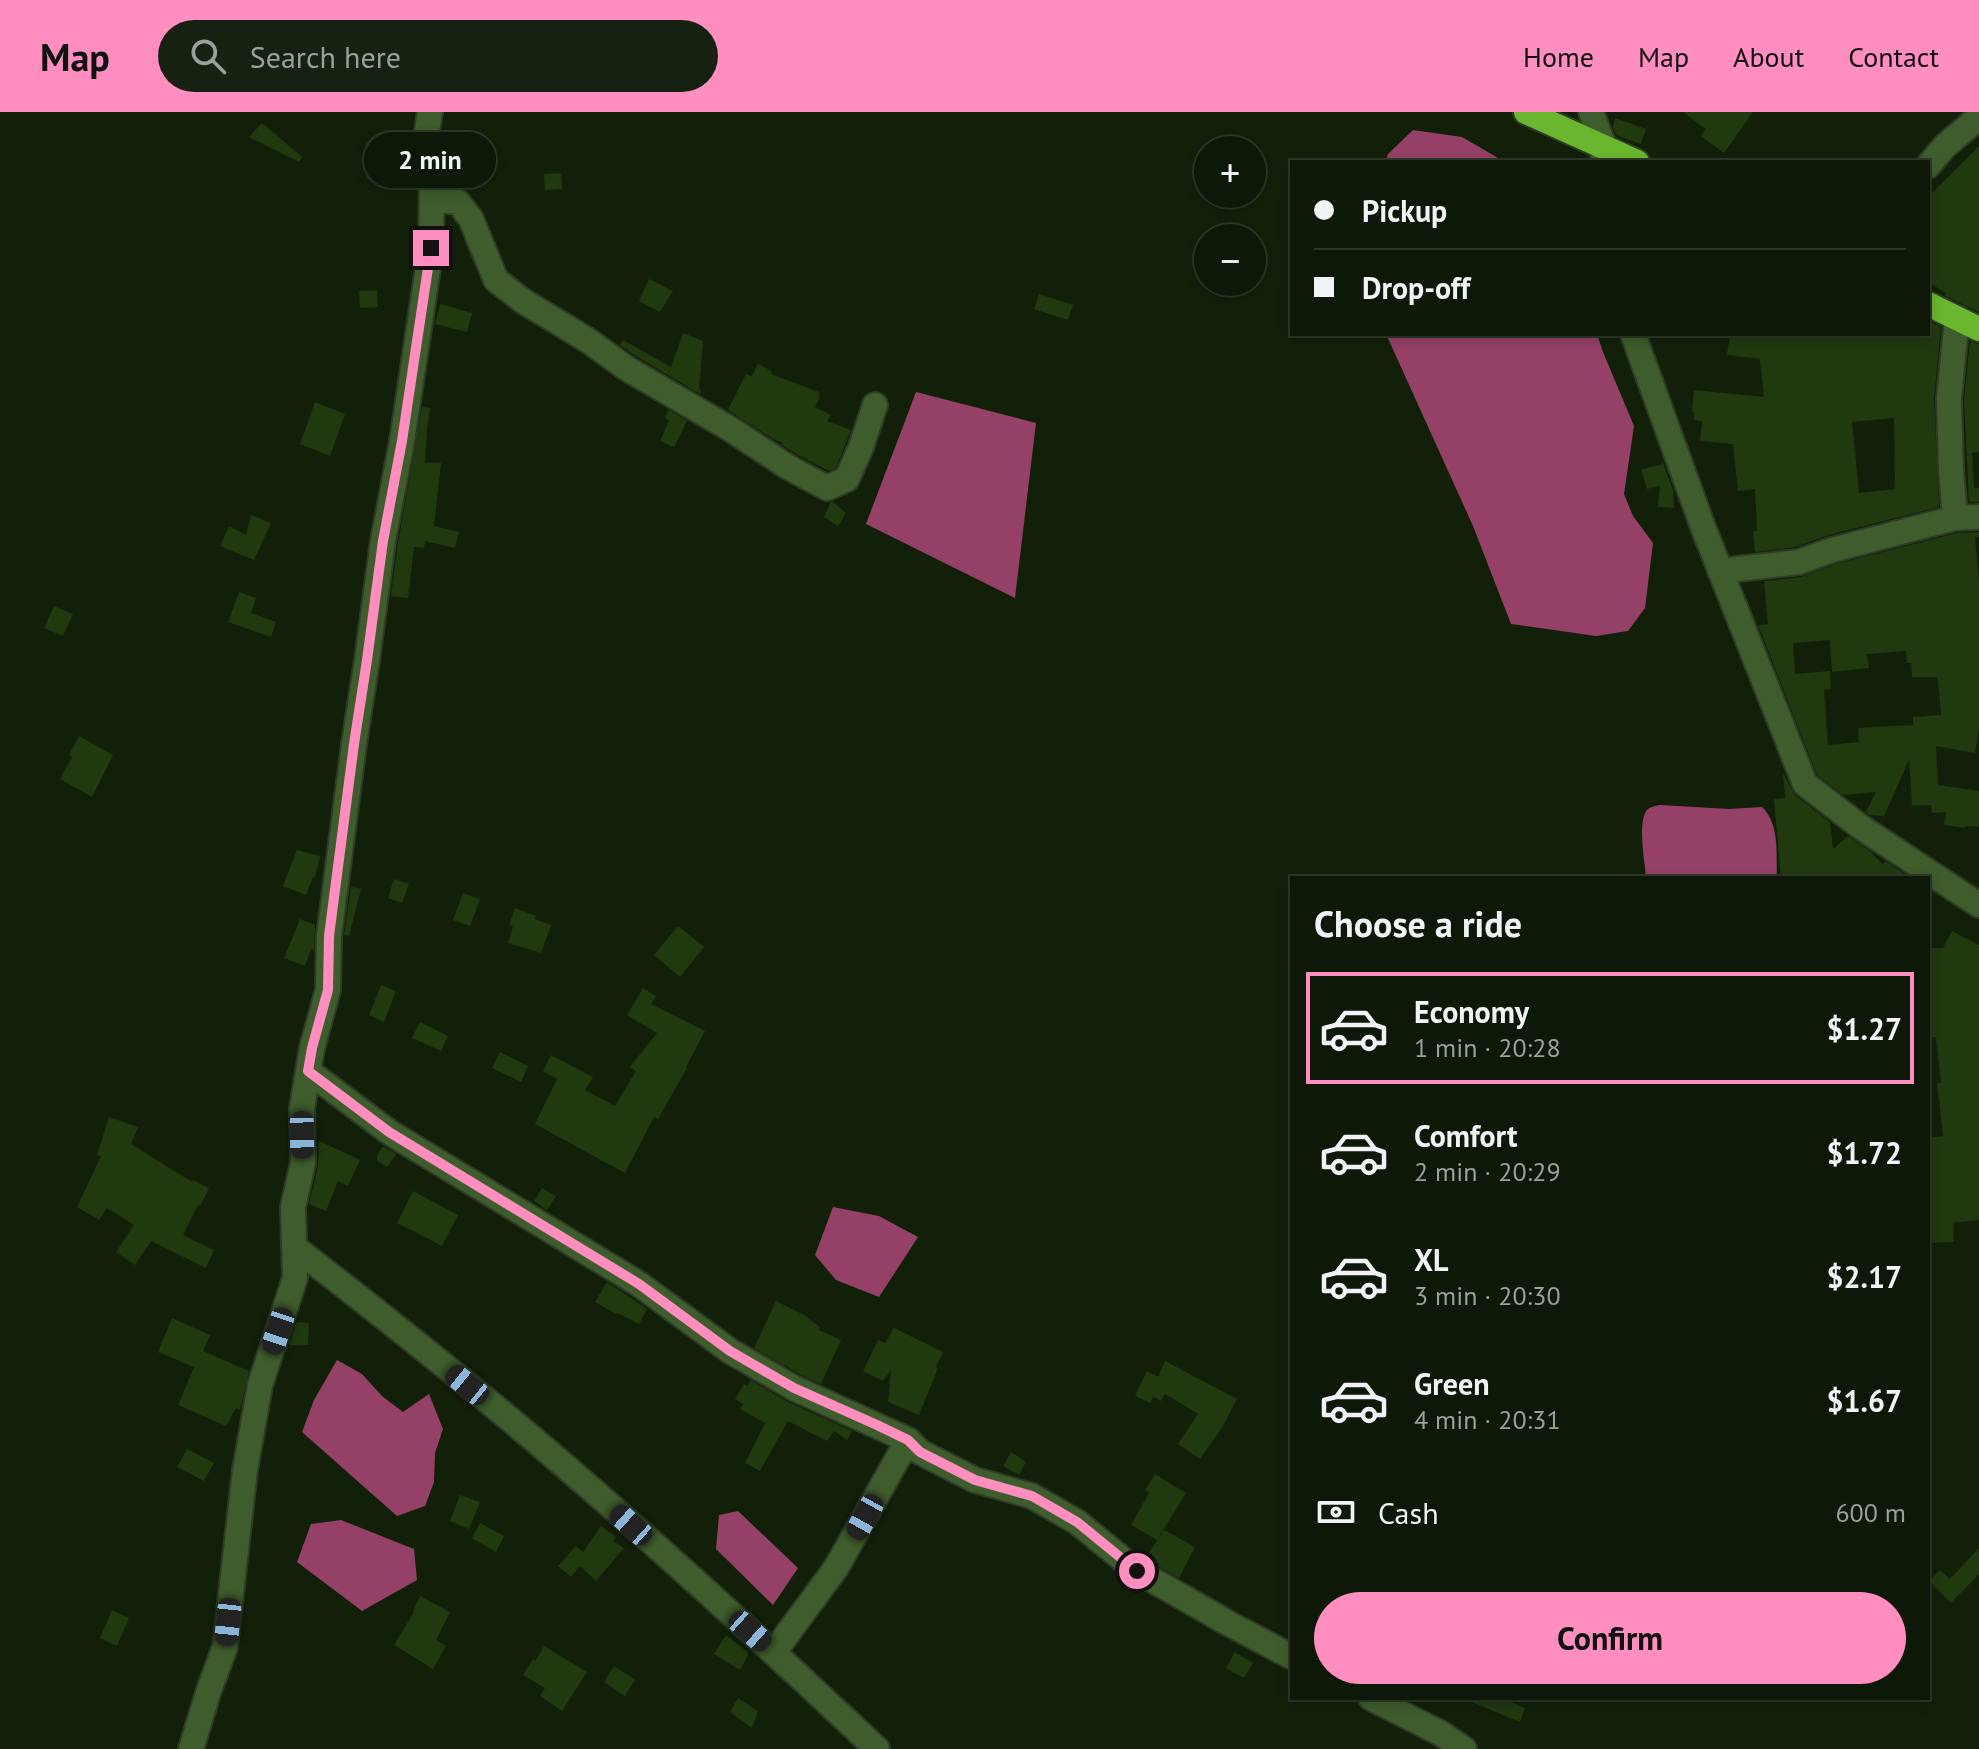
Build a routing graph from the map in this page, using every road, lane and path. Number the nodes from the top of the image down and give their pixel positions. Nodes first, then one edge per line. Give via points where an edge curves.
1 (430, 112) edge
2 (1526, 112) edge
3 (1591, 112) edge
4 (1979, 117) edge
5 (1603, 154) edge
6 (1628, 160) edge
7 (1930, 164) edge
8 (432, 199) junction
9 (1930, 305) edge
10 (1968, 323) edge
11 (1634, 336) edge
12 (875, 405) dead end
13 (1967, 517) edge
14 (1720, 571) junction
15 (1979, 905) edge
16 (308, 1071) junction
17 (294, 1247) junction
18 (908, 1440) junction
19 (774, 1652) junction
20 (1290, 1656) edge
21 (1375, 1700) edge
22 (191, 1749) edge
23 (877, 1749) edge
24 (1464, 1749) edge

1 - 8 street via 425,143
2 - 5 highway
3 - 5 street
4 - 7 street
5 - 6 highway
8 - 12 street via 458,202 471,219 496,280 523,301 827,488 847,479
8 - 16 street via 431,248 354,744 329,936 328,990
9 - 10 highway
10 - 13 street via 1949,398
11 - 14 street
13 - 14 street via 1799,562
14 - 15 street via 1805,784
16 - 17 street via 303,1163 293,1207
16 - 18 street via 389,1132 639,1284 730,1351 794,1388
17 - 19 street via 513,1422
17 - 22 street via 295,1278 260,1385 225,1647
18 - 19 street via 836,1568
18 - 20 street via 920,1452 975,1480 1032,1496 1077,1522 1137,1571
19 - 23 street
21 - 24 street

